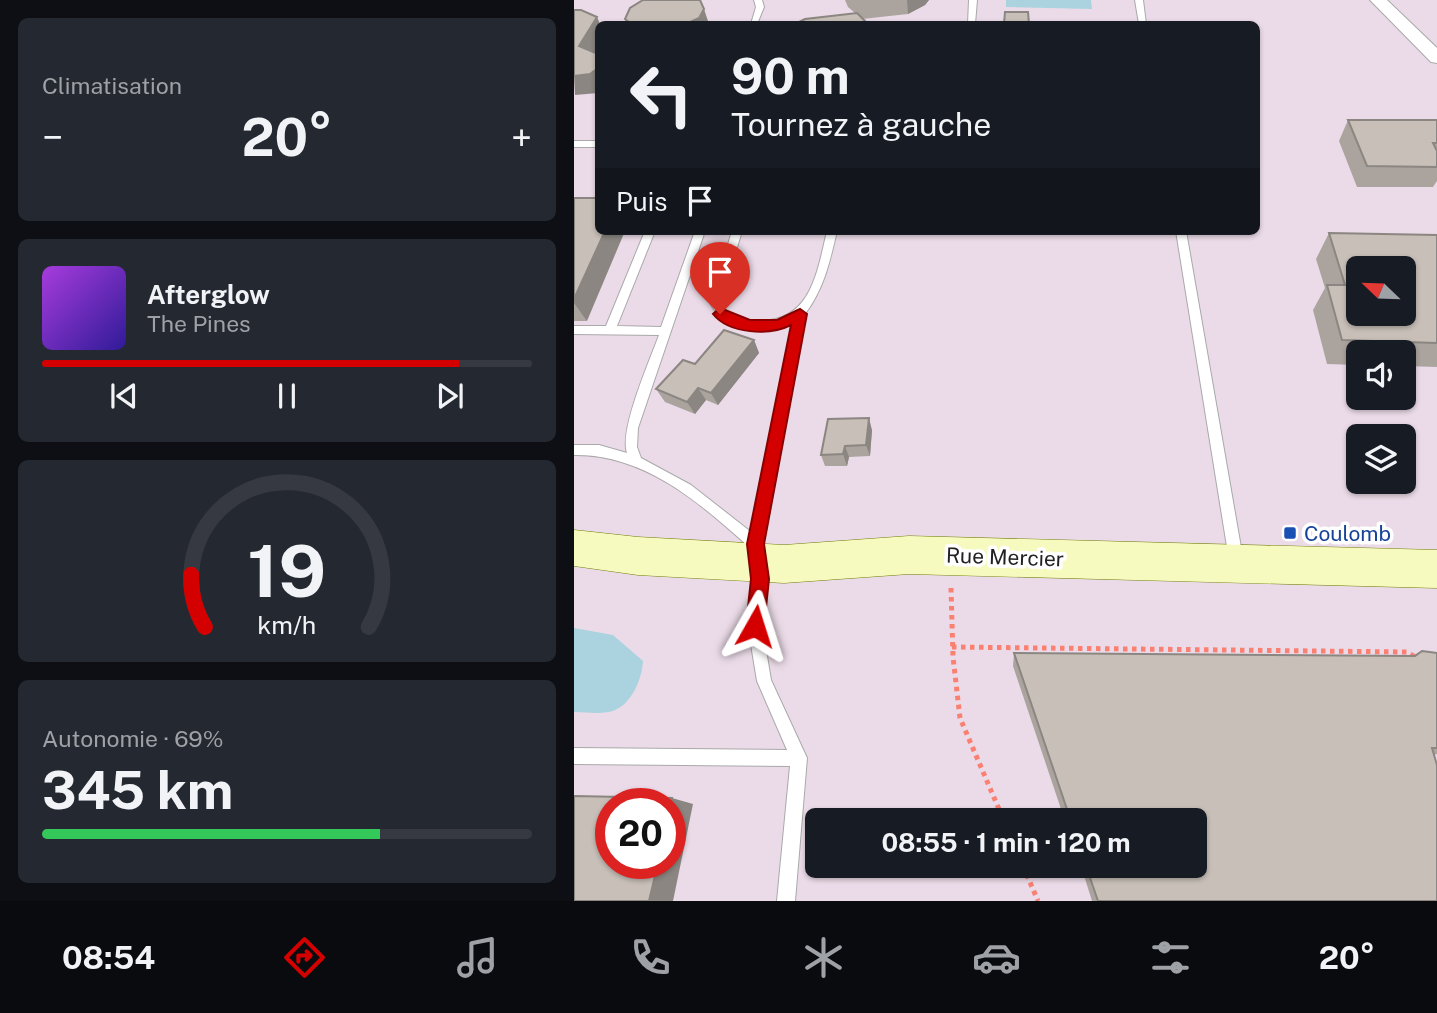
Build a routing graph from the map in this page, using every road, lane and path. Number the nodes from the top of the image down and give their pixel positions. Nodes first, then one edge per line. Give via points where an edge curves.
1 (758, 0) edge
2 (973, 0) edge
3 (1139, 0) edge
4 (1378, 0) edge
5 (755, 21) edge
6 (972, 21) edge
7 (1142, 21) edge
8 (1437, 58) edge
9 (574, 144) edge
10 (595, 144) edge
11 (648, 235) edge
12 (699, 235) edge
13 (736, 235) edge
14 (831, 235) edge
15 (1182, 235) edge
16 (800, 314) junction
17 (574, 330) edge
18 (610, 330) junction
19 (666, 331) junction
20 (574, 450) edge
21 (637, 463) junction
22 (574, 548) edge
23 (757, 554) junction
24 (954, 556) junction
25 (1237, 564) junction
26 (1437, 569) edge
27 (953, 647) junction
28 (1417, 658) edge
29 (574, 756) edge
30 (799, 758) junction
31 (998, 808) edge
32 (1028, 878) edge
33 (786, 901) edge
34 (1038, 901) edge

1 - 5 lane via 761,7
2 - 6 lane
3 - 7 lane
4 - 8 street
9 - 10 lane
11 - 18 lane
12 - 19 lane
13 - 16 lane via 715,303 720,314 750,325 778,325
14 - 16 lane via 817,291
15 - 25 lane
16 - 23 lane
17 - 18 lane
18 - 19 lane
19 - 21 lane via 632,428 631,447
20 - 21 lane via 606,451
21 - 23 lane via 709,502
22 - 23 street, Rue Mercier via 638,556
23 - 24 street, Rue Mercier
23 - 30 lane via 755,626 764,681
24 - 25 street, Rue Mercier
24 - 27 path
25 - 26 street, Rue Mercier
27 - 28 path via 1407,652
27 - 31 path via 960,718
29 - 30 lane
30 - 33 lane
32 - 34 path

